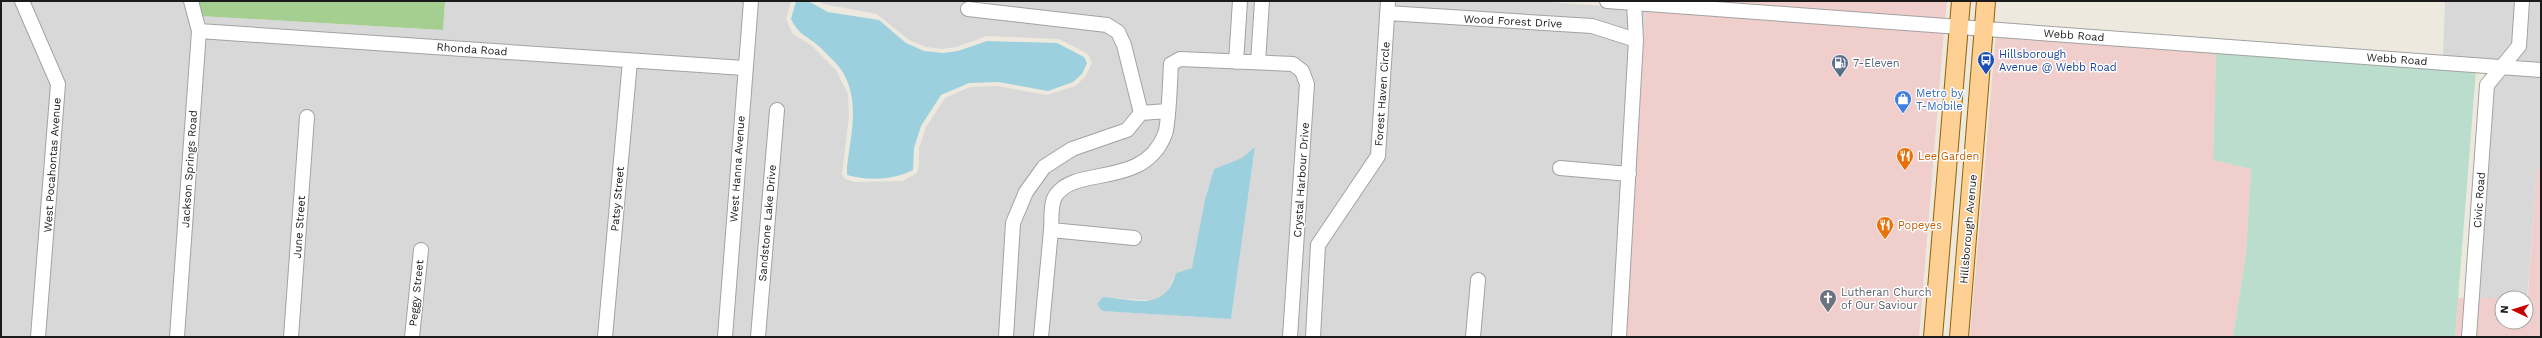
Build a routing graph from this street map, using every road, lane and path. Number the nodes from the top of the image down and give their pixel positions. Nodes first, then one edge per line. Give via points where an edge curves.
1 (22, 1) edge
2 (192, 1) edge
3 (751, 1) edge
4 (1240, 1) edge
5 (1262, 1) edge
6 (1608, 1) edge
7 (1961, 1) edge
8 (1986, 1) edge
9 (2522, 1) edge
10 (1634, 3) junction
11 (969, 4) edge
12 (1388, 7) edge
13 (1959, 26) junction
14 (1984, 28) junction
15 (199, 31) junction
16 (1636, 40) junction
17 (630, 61) junction
18 (1236, 62) junction
19 (1258, 62) junction
20 (2501, 67) junction
21 (744, 68) junction
22 (2541, 70) edge
23 (778, 110) dead end
24 (1167, 111) junction
25 (1141, 113) junction
26 (308, 117) dead end
27 (1560, 168) dead end
28 (1629, 174) junction
29 (1943, 216) junction
30 (1051, 230) junction
31 (1134, 238) dead end
32 (421, 250) dead end
33 (1938, 273) junction
34 (1478, 280) dead end
35 (1963, 289) junction
36 (38, 337) edge
37 (177, 337) edge
38 (291, 337) edge
39 (412, 337) edge
40 (605, 337) edge
41 (725, 337) edge
42 (758, 337) edge
43 (1006, 337) edge
44 (1041, 337) edge
45 (1290, 337) edge
46 (1313, 337) edge
47 (1474, 337) edge
48 (1619, 337) edge
49 (1933, 337) edge
50 (1944, 337) edge
51 (1959, 337) edge
52 (2469, 337) edge

1 - 36 street, West Pocahontas Avenue via 58,84
2 - 15 street, Jackson Springs Road
3 - 21 street, West Hanna Avenue
4 - 18 street
5 - 19 street
6 - 10 street, Webb Road
7 - 13 main road
8 - 14 main road, Hillsborough Avenue
9 - 20 street, Civic Road via 2519,46
10 - 13 street, Webb Road
10 - 16 street
11 - 25 street via 1107,25 1118,32 1124,46
12 - 16 street, Wood Forest Drive via 1592,26
12 - 46 street, Forest Haven Circle via 1378,156 1318,245
13 - 14 street, Webb Road
13 - 29 main road
14 - 20 street, Webb Road
14 - 35 main road, Hillsborough Avenue
15 - 17 street, Rhonda Road
15 - 37 street, Jackson Springs Road
16 - 28 street
17 - 21 street, Rhonda Road
17 - 40 street, Patsy Street
18 - 19 street, Crystal Harbour Drive
18 - 24 street, Crystal Harbour Drive via 1180,60 1171,64
19 - 45 street, Crystal Harbour Drive via 1293,64 1302,71 1307,84
20 - 22 street, Webb Road
20 - 52 street, Civic Road via 2487,85
21 - 41 street, West Hanna Avenue
23 - 42 street, Sandstone Lake Drive
24 - 25 street
24 - 30 street, Crystal Harbour Drive via 1166,133 1154,154 1142,163 1063,187 1055,196
25 - 43 street via 1127,130 1072,149 1044,167 1026,192 1013,223
26 - 38 street, June Street
27 - 28 street
28 - 48 street
29 - 33 main road
29 - 35 main road via 1957,222 1955,279
30 - 31 street
30 - 44 street, Crystal Harbour Drive
32 - 39 street, Peggy Street
33 - 49 main road
33 - 50 main road via 1945,301
34 - 47 street
35 - 51 main road, Hillsborough Avenue

